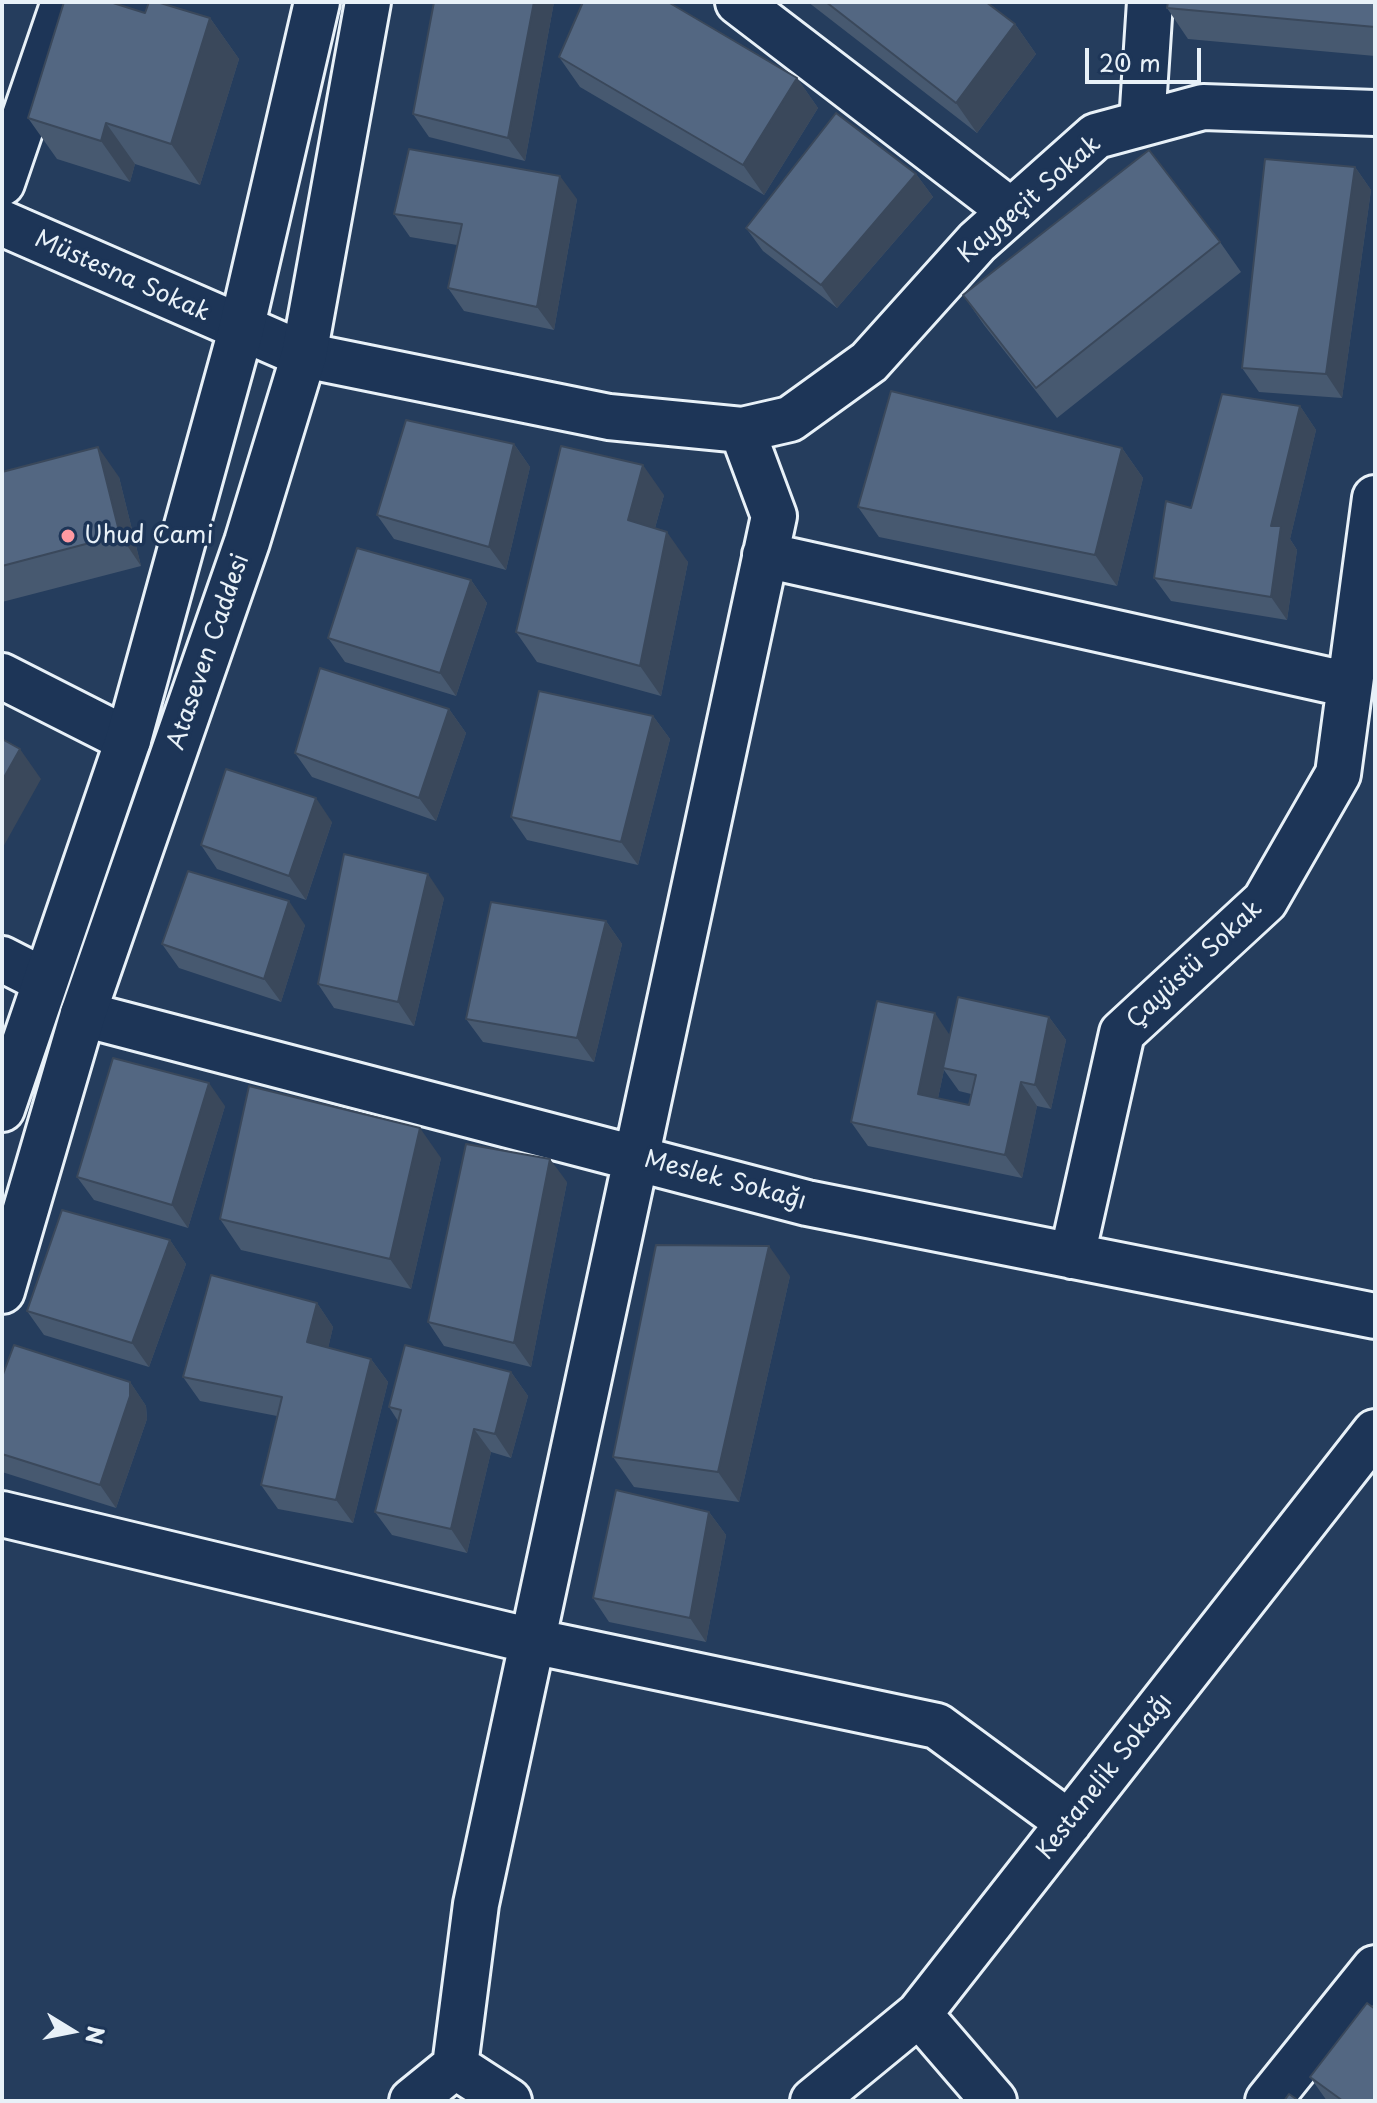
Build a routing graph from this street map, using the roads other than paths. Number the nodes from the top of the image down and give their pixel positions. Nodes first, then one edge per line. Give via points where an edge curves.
1 (64, 2) edge
2 (317, 2) edge
3 (368, 2) edge
4 (738, 2) edge
5 (1150, 2) edge
6 (1375, 113) edge
7 (1142, 123) junction
8 (2, 183) edge
9 (1011, 211) junction
10 (2, 223) edge
11 (241, 330) junction
12 (304, 355) junction
13 (790, 419) joint
14 (742, 430) junction
15 (1375, 498) edge
16 (765, 555) junction
17 (1367, 613) edge
18 (2, 676) edge
19 (1350, 685) junction
20 (128, 740) junction
21 (2, 959) edge
22 (45, 981) junction
23 (83, 1014) junction
24 (2, 1109) edge
25 (635, 1158) junction
26 (1072, 1256) junction
27 (2, 1291) edge
28 (1375, 1316) edge
29 (1375, 1432) edge
30 (2, 1514) edge
31 (532, 1641) junction
32 (1069, 1823) junction
33 (1375, 1968) edge
34 (919, 2014) junction
35 (455, 2066) junction
36 (412, 2101) edge
37 (509, 2101) edge
38 (813, 2101) edge
39 (994, 2101) edge
40 (1268, 2101) edge

1 - 8 street
2 - 11 street, Ataseven Caddesi
3 - 12 street, Ataseven Caddesi
4 - 9 street
5 - 7 street
6 - 7 street, Kaygeçit Sokak via 1203,107
7 - 9 street, Kaygeçit Sokak via 1096,136
9 - 13 street, Kaygeçit Sokak via 869,362
10 - 11 street, Müstesna Sokak
11 - 12 street, Müstesna Sokak
11 - 20 street, Ataseven Caddesi
12 - 14 street, Müstesna Sokak via 609,417
12 - 23 street, Ataseven Caddesi via 247,542
13 - 14 street, Müstesna Sokak
14 - 16 street via 774,516
15 - 17 street, Çayüstü Sokak
16 - 19 street
16 - 25 street
17 - 19 street, Çayüstü Sokak
18 - 20 street
19 - 26 street, Çayüstü Sokak via 1338,774 1265,901 1122,1033
20 - 22 street, Ataseven Caddesi
21 - 22 street
22 - 24 street, Ataseven Caddesi
23 - 25 street, Meslek Sokağı
23 - 27 street, Ataseven Caddesi
25 - 26 street, Meslek Sokağı via 807,1203
25 - 31 street
26 - 28 street, Meslek Sokağı
29 - 32 street, Kestanelik Sokağı
30 - 31 street
31 - 32 street via 937,1726
31 - 35 street via 476,1904
32 - 34 street, Kestanelik Sokağı
33 - 40 street
34 - 38 street, Kestanelik Sokağı
34 - 39 street
35 - 36 street
35 - 37 street

